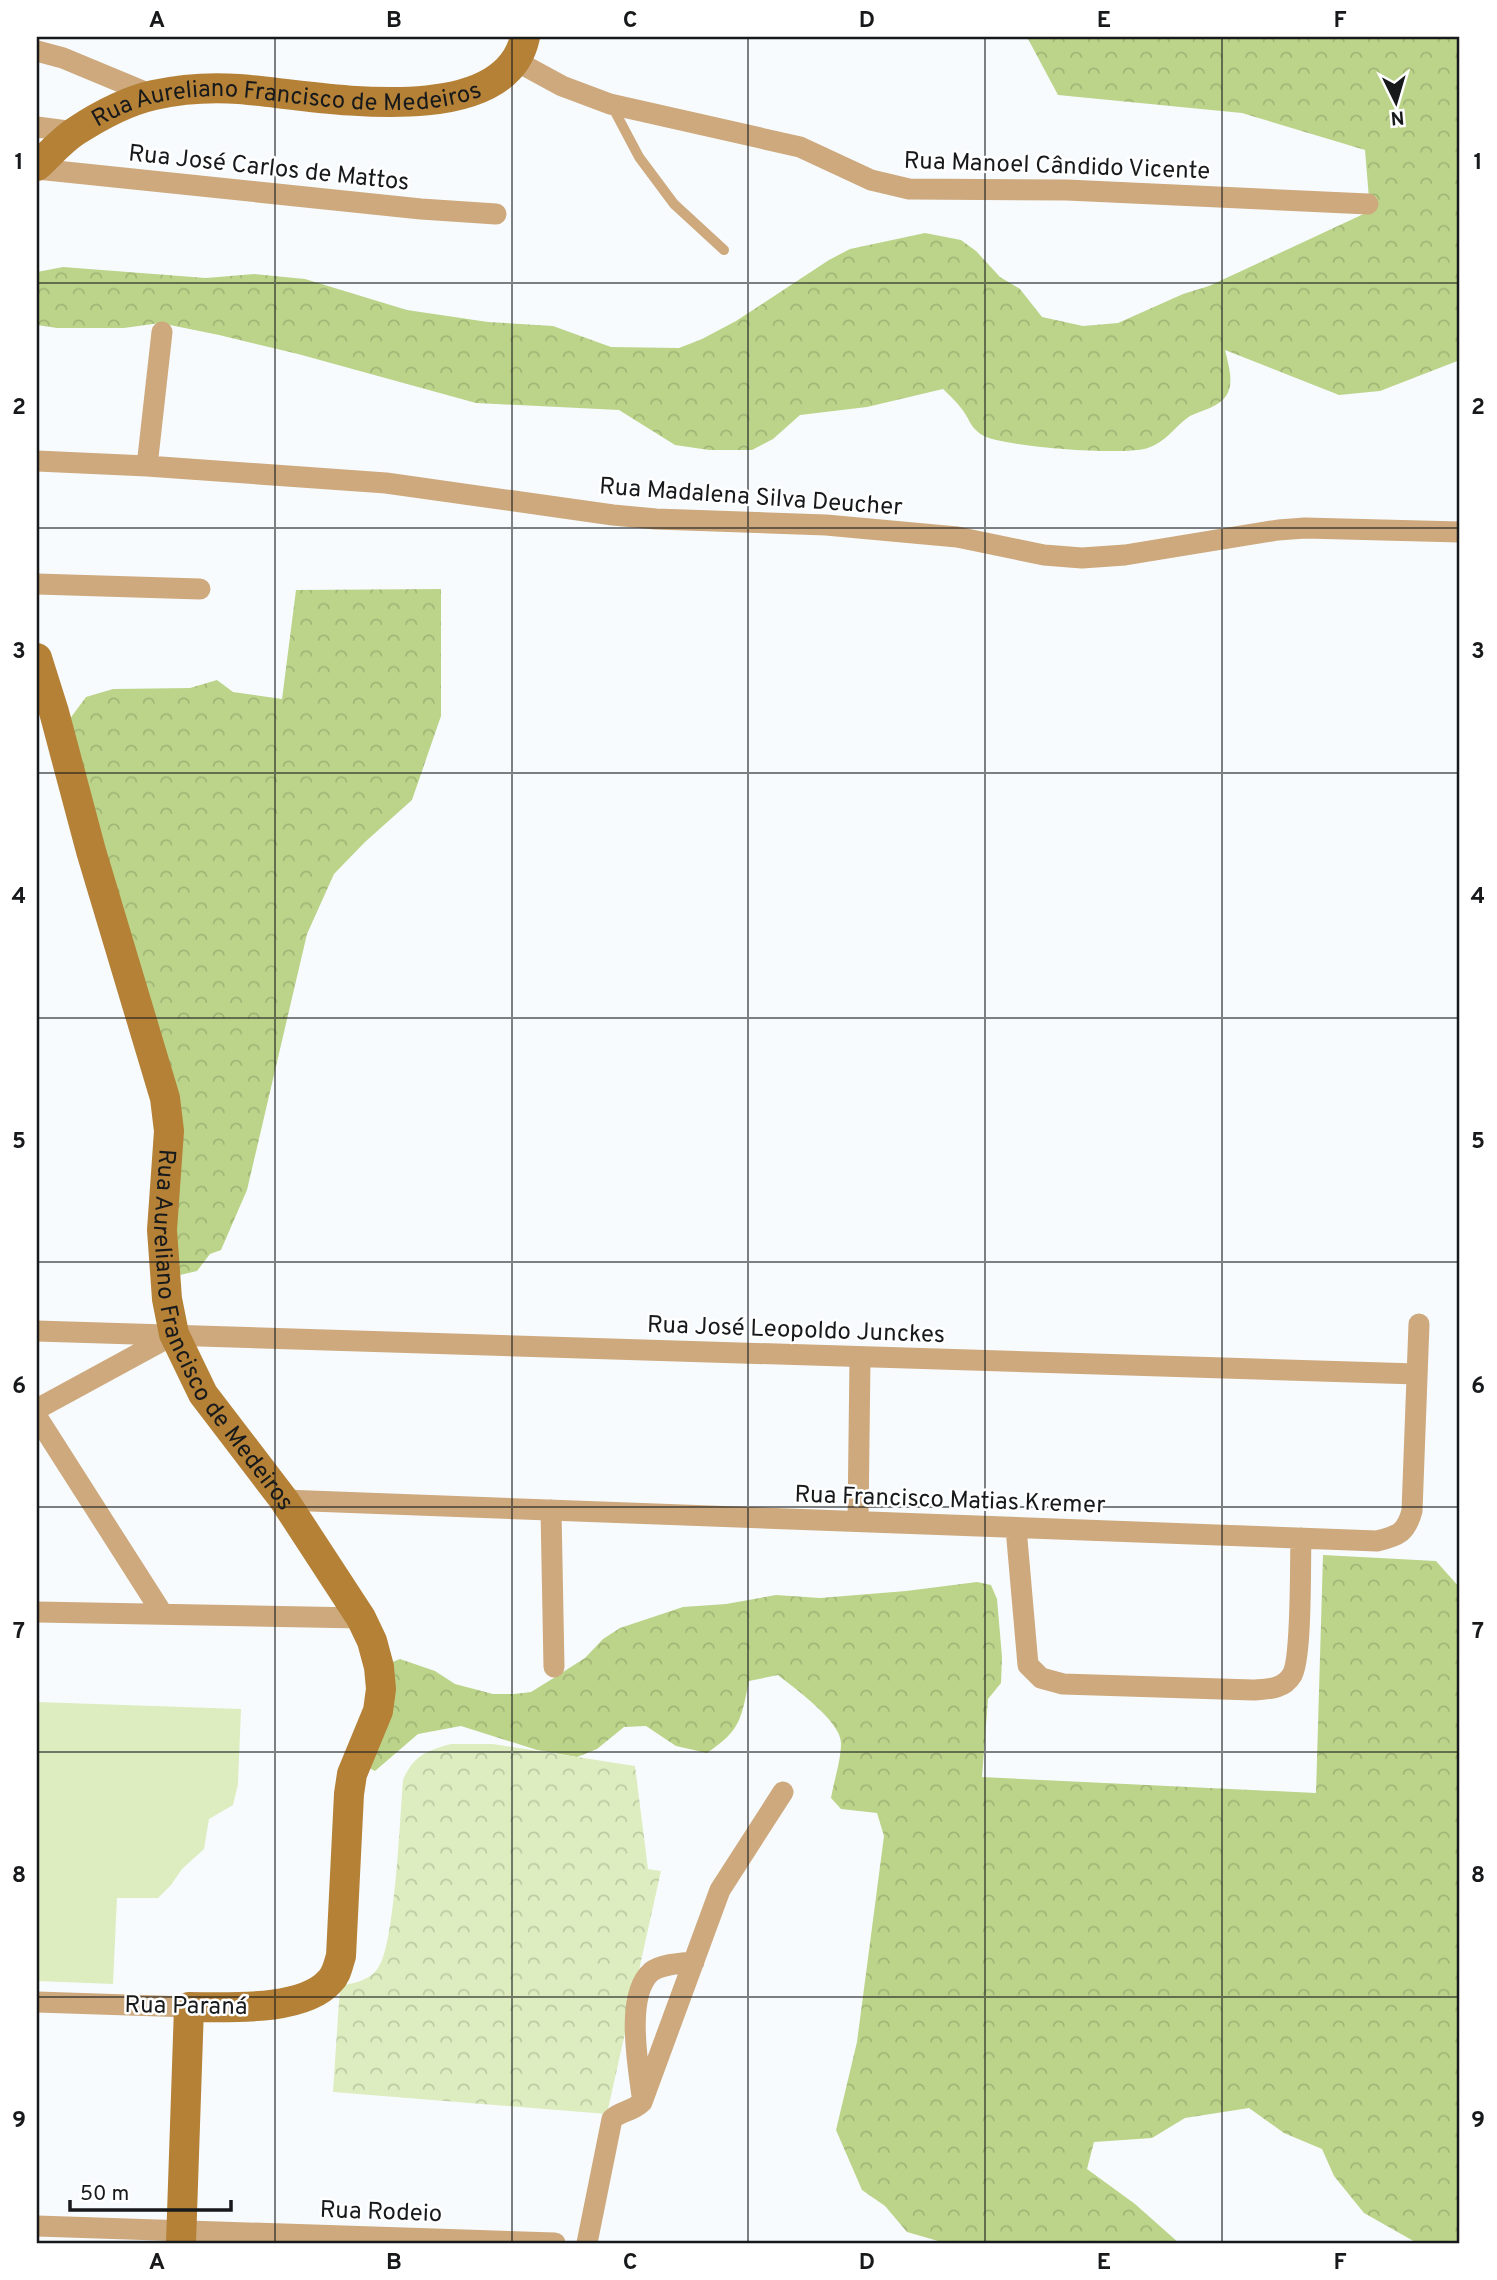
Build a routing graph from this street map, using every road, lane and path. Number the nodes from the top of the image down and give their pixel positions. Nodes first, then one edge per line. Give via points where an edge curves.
1 (520, 49) edge
2 (37, 51) edge
3 (152, 95) junction
4 (610, 103) junction
5 (37, 127) edge
6 (75, 132) junction
7 (37, 168) edge
8 (1368, 204) dead end
9 (496, 214) dead end
10 (724, 250) dead end
11 (162, 332) dead end
12 (37, 461) edge
13 (147, 466) junction
14 (1460, 532) edge
15 (37, 584) edge
16 (200, 589) dead end
17 (37, 658) edge
18 (1419, 1324) dead end
19 (37, 1331) edge
20 (174, 1334) junction
21 (860, 1358) junction
22 (1417, 1374) junction
23 (37, 1409) edge
24 (37, 1417) edge
25 (284, 1500) junction
26 (551, 1510) junction
27 (858, 1521) junction
28 (1016, 1528) junction
29 (1301, 1538) junction
30 (37, 1612) edge
31 (162, 1614) junction
32 (361, 1618) junction
33 (554, 1667) dead end
34 (783, 1792) dead end
35 (694, 1962) junction
36 (330, 1982) joint
37 (37, 2002) edge
38 (189, 2007) junction
39 (642, 2102) junction
40 (37, 2226) edge
41 (181, 2237) edge
42 (555, 2243) edge
43 (587, 2243) edge

1 - 3 street, Rua Aureliano Francisco de Medeiros via 499,78 429,100 362,103 209,88
1 - 4 street, Rua Manoel Cândido Vicente via 562,86
2 - 3 street
3 - 6 street, Rua Aureliano Francisco de Medeiros
4 - 8 street, Rua Manoel Cândido Vicente via 800,147 871,180 909,189 1067,190
4 - 10 lane via 639,157 674,204
5 - 6 street
6 - 7 street, Rua Aureliano Francisco de Medeiros
7 - 9 street, Rua José Carlos de Mattos
11 - 13 street
12 - 13 street, Rua Madalena Silva Deucher
13 - 14 street, Rua Madalena Silva Deucher via 386,483 634,517 815,524 957,537 1082,558 1305,528
15 - 16 street
17 - 20 street, Rua Aureliano Francisco de Medeiros via 165,1098 169,1131 162,1230
18 - 22 street, Rua Francisco Matias Kremer
19 - 20 street, Rua José Leopoldo Junckes
20 - 21 street, Rua José Leopoldo Junckes
20 - 23 street
20 - 25 street, Rua Aureliano Francisco de Medeiros via 203,1394
21 - 22 street, Rua José Leopoldo Junckes
21 - 27 street
22 - 29 street, Rua Francisco Matias Kremer via 1408,1524 1401,1532 1377,1541
24 - 31 street
25 - 26 street, Rua Francisco Matias Kremer
25 - 32 street, Rua Aureliano Francisco de Medeiros
26 - 27 street, Rua Francisco Matias Kremer
26 - 33 street
27 - 28 street, Rua Francisco Matias Kremer
28 - 29 street, Rua Francisco Matias Kremer
28 - 29 street via 1028,1665 1041,1678 1063,1684 1279,1688 1292,1675 1297,1655
30 - 31 street
31 - 32 street
32 - 36 street, Rua Aureliano Francisco de Medeiros via 380,1667 381,1689 378,1711 352,1774 341,1956
34 - 35 street via 720,1890
35 - 39 street
35 - 39 street via 653,1970 643,1981 635,2035
36 - 38 street, Rua Paraná via 291,2001 250,2007
37 - 38 street, Rua Paraná
38 - 41 street
39 - 43 street via 612,2119
40 - 41 street, Rua Rodeio
41 - 42 street, Rua Rodeio

